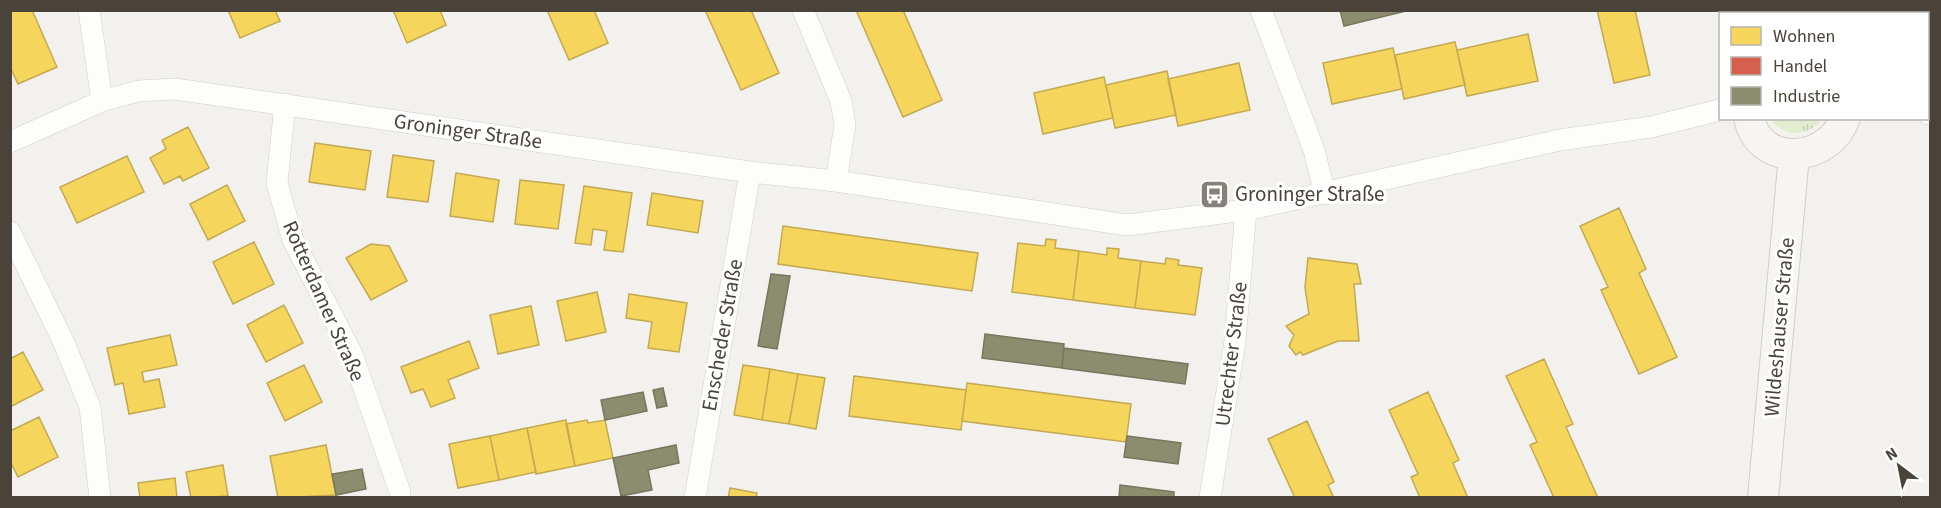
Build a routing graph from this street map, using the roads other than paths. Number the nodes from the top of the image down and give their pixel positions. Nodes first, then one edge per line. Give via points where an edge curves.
1 (89, 10) edge
2 (803, 10) edge
3 (1261, 10) edge
4 (102, 101) junction
5 (285, 104) junction
6 (1719, 110) edge
7 (1750, 120) edge
8 (1844, 120) edge
9 (10, 142) edge
10 (1794, 155) junction
11 (750, 172) junction
12 (836, 181) junction
13 (1325, 194) junction
14 (1246, 210) junction
15 (10, 232) edge
16 (400, 492) dead end
17 (100, 498) edge
18 (694, 498) edge
19 (1210, 498) edge
20 (1763, 498) edge

1 - 4 street
2 - 12 street via 841,101 845,125
3 - 13 street via 1314,150
4 - 5 street, Groninger Straße via 138,91 175,88
4 - 9 street, Groninger Straße
5 - 11 street, Groninger Straße
5 - 16 street, Rotterdamer Straße via 277,183 293,240 352,354
6 - 13 street, Groninger Straße via 1651,127 1560,140
7 - 10 main road via 1768,146
8 - 10 main road via 1836,137 1821,149
10 - 20 main road, Wildeshauser Straße
11 - 12 street, Groninger Straße
11 - 18 street, Enscheder Straße
12 - 14 street, Groninger Straße via 1127,225
13 - 14 street, Groninger Straße
14 - 19 street, Utrechter Straße via 1235,340
15 - 17 street via 90,407

